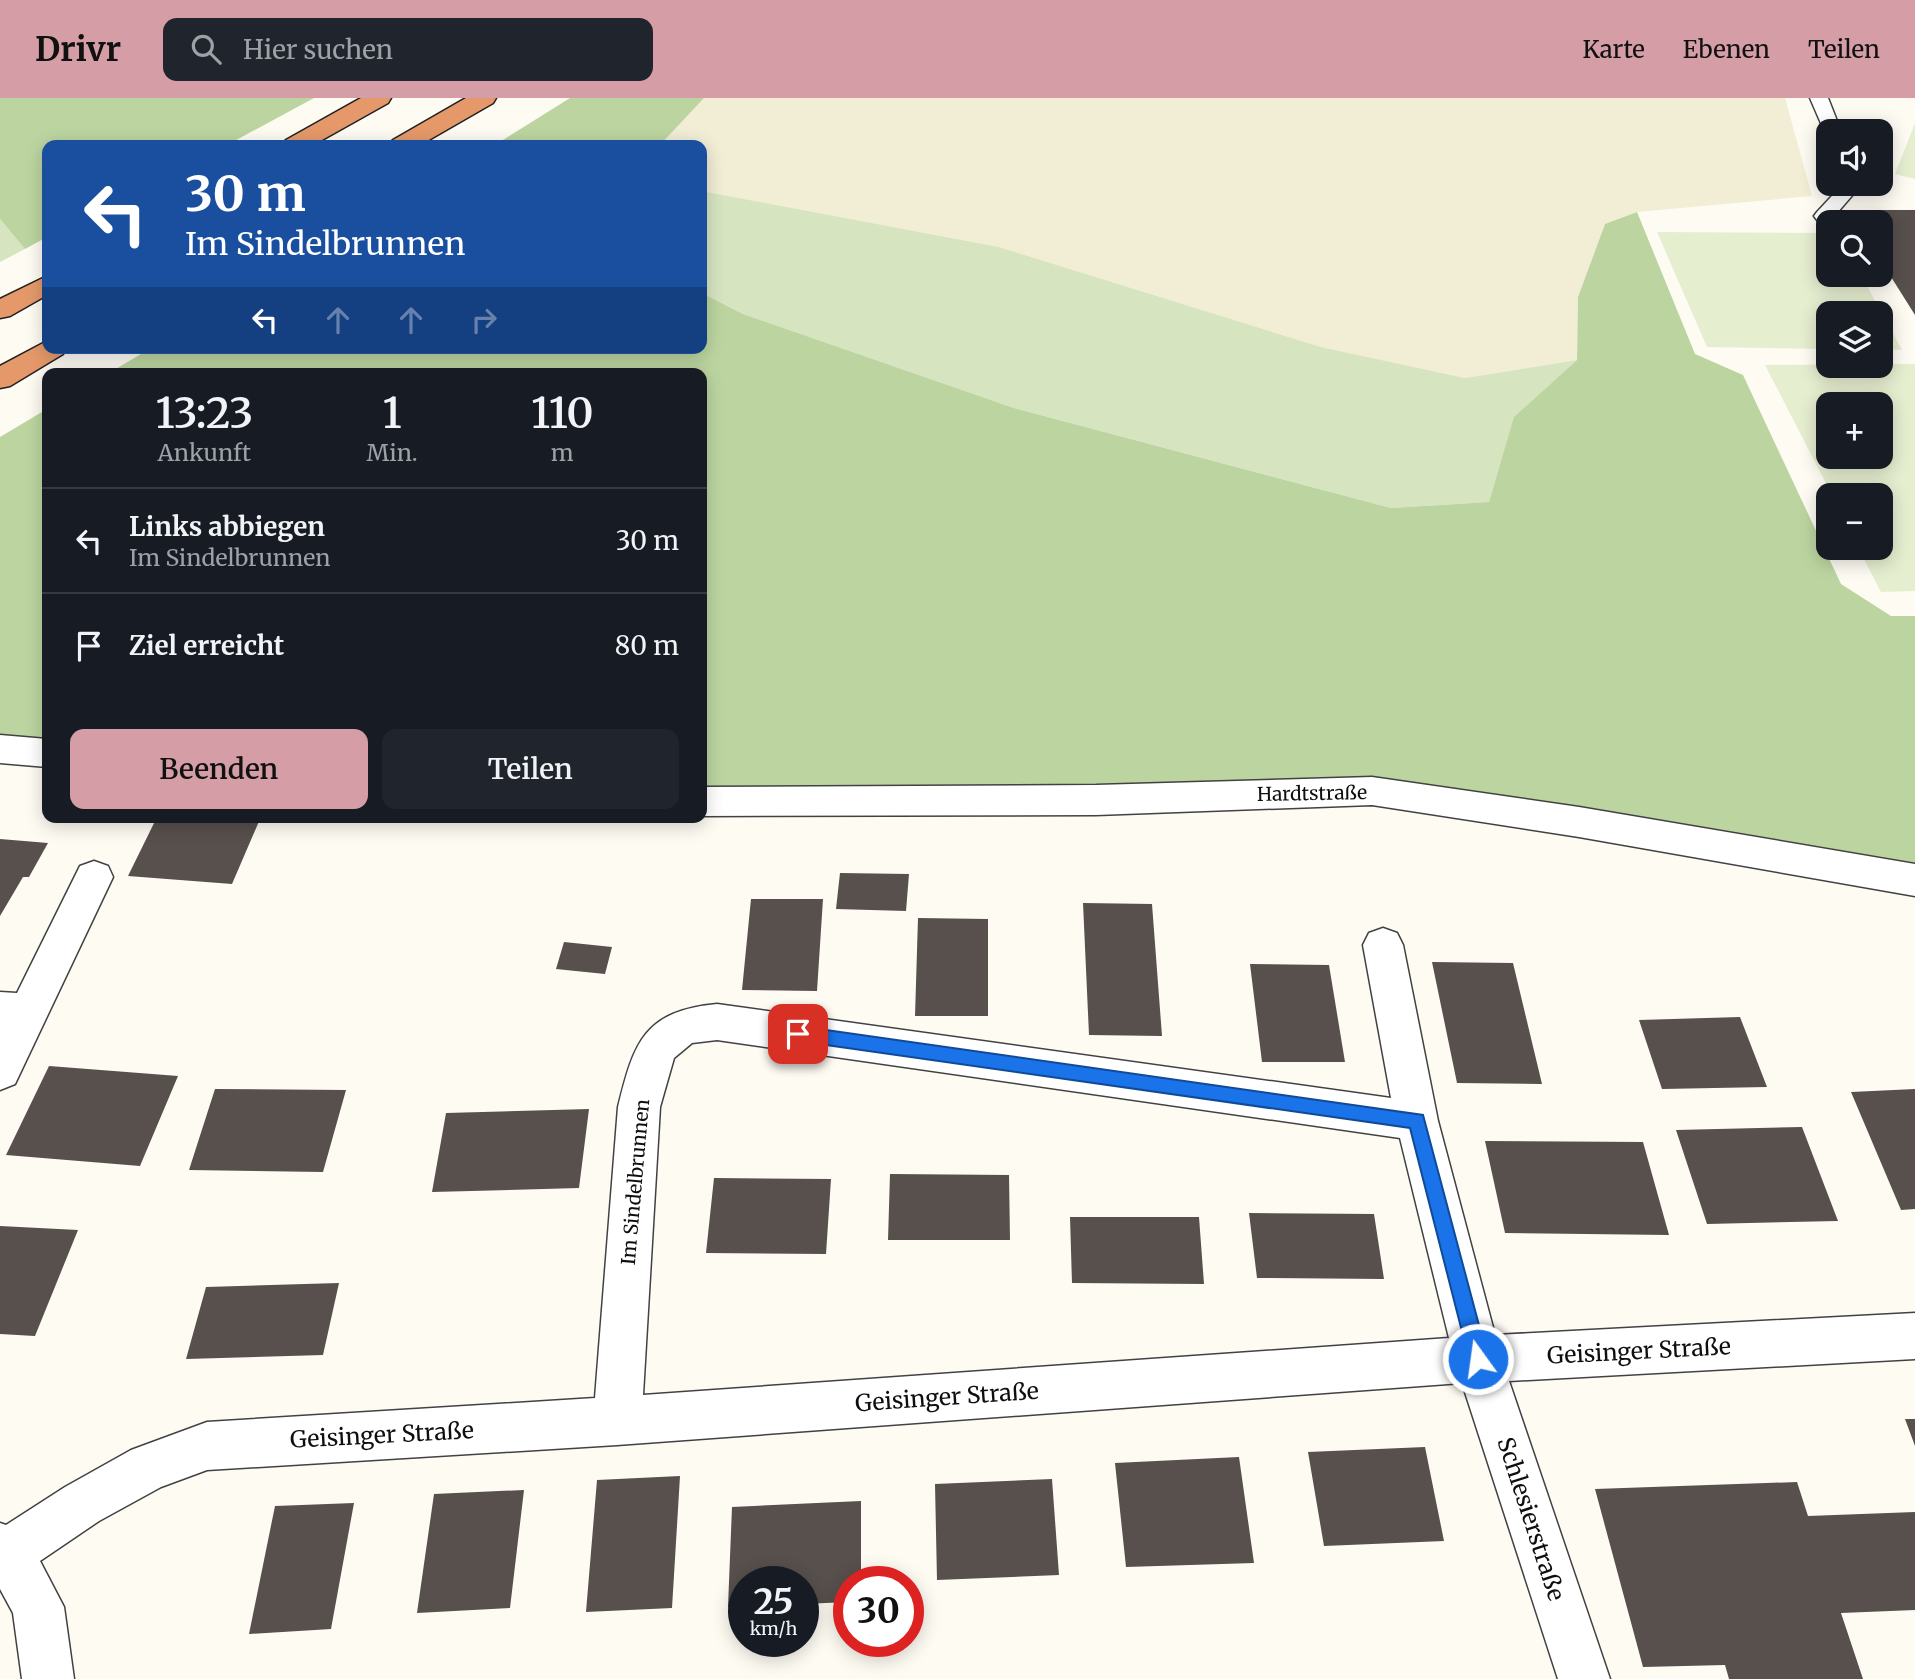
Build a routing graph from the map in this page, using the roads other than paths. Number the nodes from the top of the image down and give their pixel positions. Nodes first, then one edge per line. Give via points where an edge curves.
1 (379, 98) edge
2 (484, 98) edge
3 (1819, 98) edge
4 (1827, 119) edge
5 (304, 140) edge
6 (411, 140) edge
7 (1842, 196) edge
8 (1829, 210) edge
9 (42, 287) edge
10 (0, 310) edge
11 (43, 354) edge
12 (0, 379) edge
13 (0, 749) edge
14 (42, 753) edge
15 (707, 802) edge
16 (94, 877) dead end
17 (1915, 880) edge
18 (1383, 945) dead end
19 (14, 1010) edge
20 (0, 1071) edge
21 (1417, 1121) junction
22 (1915, 1336) edge
23 (1478, 1359) junction
24 (617, 1421) junction
25 (3, 1553) edge
26 (48, 1679) edge
27 (1584, 1679) edge

1 - 5 highway
2 - 6 highway
3 - 4 lane
7 - 8 lane
9 - 10 highway
11 - 12 highway
13 - 14 street
15 - 17 street, Hardtstraße via 1096,800 1371,791
16 - 19 street
18 - 21 street
19 - 20 street
21 - 23 street
21 - 24 street, Im Sindelbrunnen via 717,1022 692,1023 666,1035 649,1065 639,1107
22 - 23 street, Geisinger Straße
23 - 24 street, Geisinger Straße
23 - 27 street, Schlesierstraße
24 - 25 street, Geisinger Straße via 207,1446 148,1467
25 - 26 street via 38,1607

